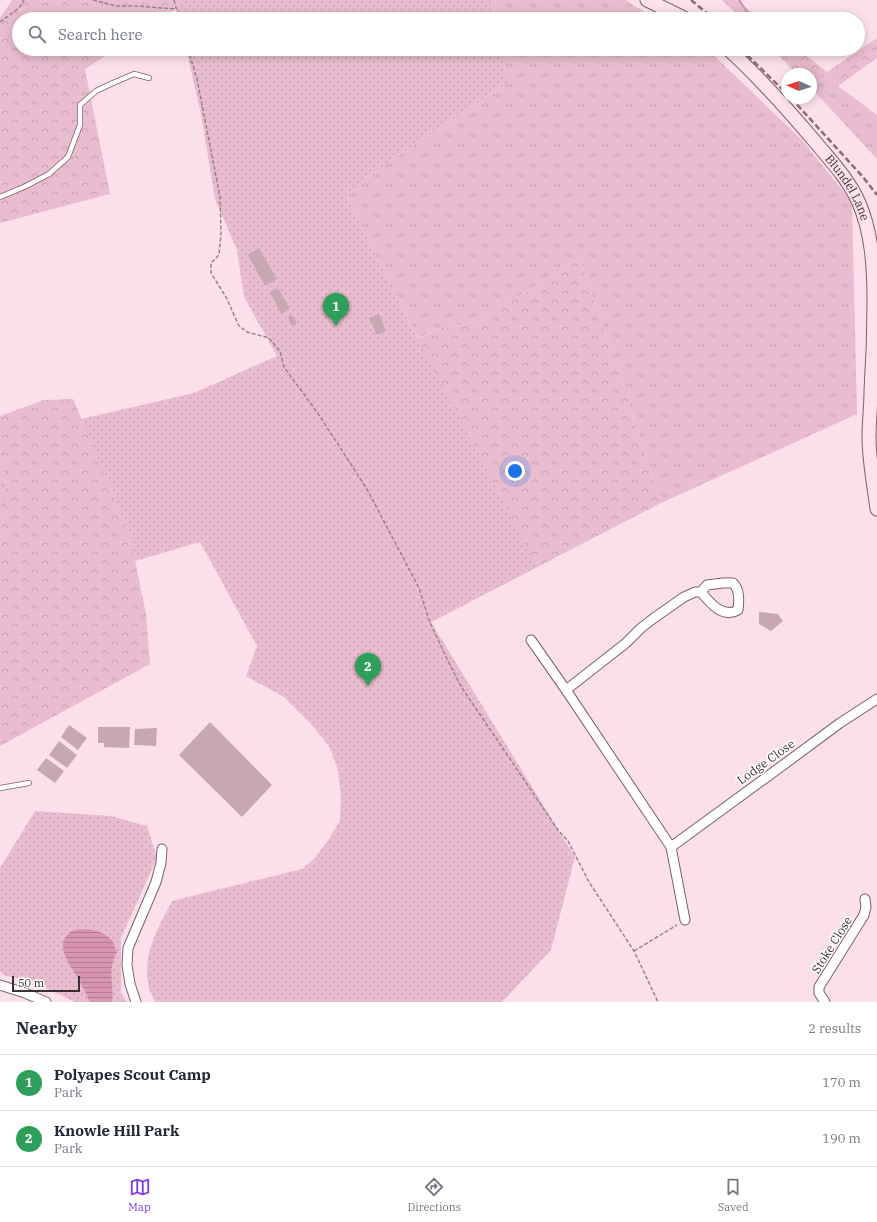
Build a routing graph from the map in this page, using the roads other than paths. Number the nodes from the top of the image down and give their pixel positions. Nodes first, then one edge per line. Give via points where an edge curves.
1 (647, 0) edge
2 (672, 12) edge
3 (735, 56) edge
4 (149, 78) dead end
5 (0, 197) edge
6 (873, 423) edge
7 (877, 509) edge
8 (701, 592) dead end
9 (531, 640) dead end
10 (566, 690) junction
11 (877, 699) edge
12 (29, 783) dead end
13 (0, 788) edge
14 (671, 847) junction
15 (162, 848) dead end
16 (865, 898) dead end
17 (685, 920) road end
18 (0, 985) edge
19 (46, 1002) edge
20 (136, 1002) edge
21 (825, 1002) edge

1 - 2 street
3 - 6 street, Blundel Lane via 816,142 840,172 864,216 873,269
4 - 5 lane via 134,74 96,91 80,105 80,125 68,157 49,174
6 - 7 street, Blundel Lane via 869,452
8 - 10 street via 684,597 654,618
9 - 10 street
10 - 14 street
11 - 14 street, Lodge Close via 816,740
12 - 13 lane
14 - 17 street
15 - 20 street via 156,882 128,948 127,966
16 - 21 street, Stoke Close via 864,915 820,987
18 - 19 street

